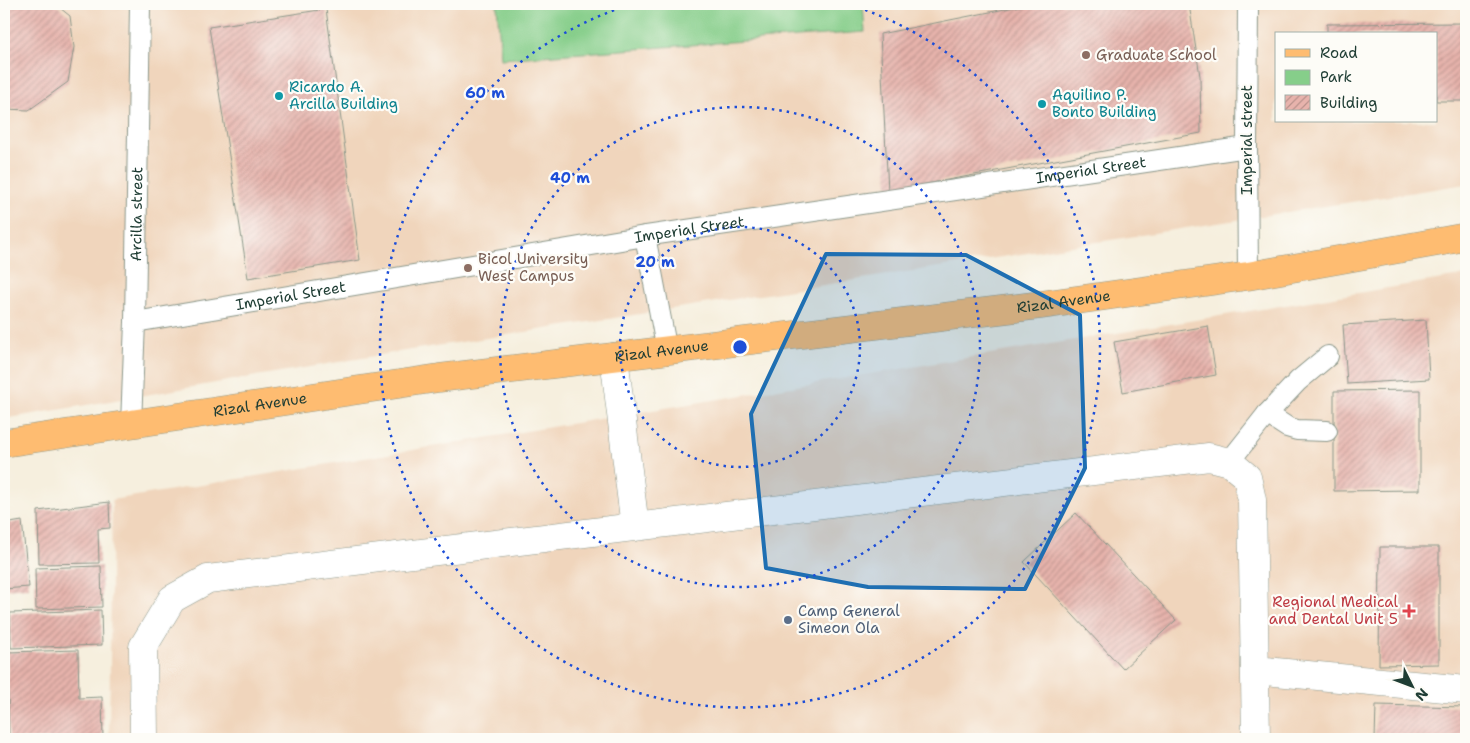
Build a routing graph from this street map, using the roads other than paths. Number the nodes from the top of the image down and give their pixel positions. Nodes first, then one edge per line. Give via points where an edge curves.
1 (140, 4) edge
2 (1248, 4) edge
3 (1247, 147) junction
4 (645, 236) junction
5 (1466, 236) edge
6 (1248, 276) junction
7 (135, 322) junction
8 (667, 351) junction
9 (1328, 356) dead end
10 (614, 357) junction
11 (1267, 414) junction
12 (131, 424) junction
13 (1327, 431) dead end
14 (4, 443) edge
15 (1229, 462) junction
16 (635, 527) junction
17 (1255, 670) junction
18 (1466, 690) edge
19 (144, 739) edge
20 (1256, 739) edge

1 - 7 lane, Arcilla street
2 - 3 lane, Imperial street
3 - 4 lane, Imperial Street
3 - 6 lane, Imperial street
4 - 7 lane, Imperial Street
4 - 8 lane
5 - 6 main road, Rizal Avenue
6 - 8 main road, Rizal Avenue
7 - 12 lane, Arcilla street
8 - 10 main road, Rizal Avenue
9 - 11 lane via 1298,381
10 - 12 main road, Rizal Avenue via 439,378
10 - 16 street
11 - 13 lane via 1286,427
11 - 15 lane
12 - 14 main road, Rizal Avenue
15 - 16 street via 1209,457
15 - 17 street via 1247,478 1252,500
16 - 19 street via 208,579 172,599 143,647
17 - 18 street
17 - 20 street

